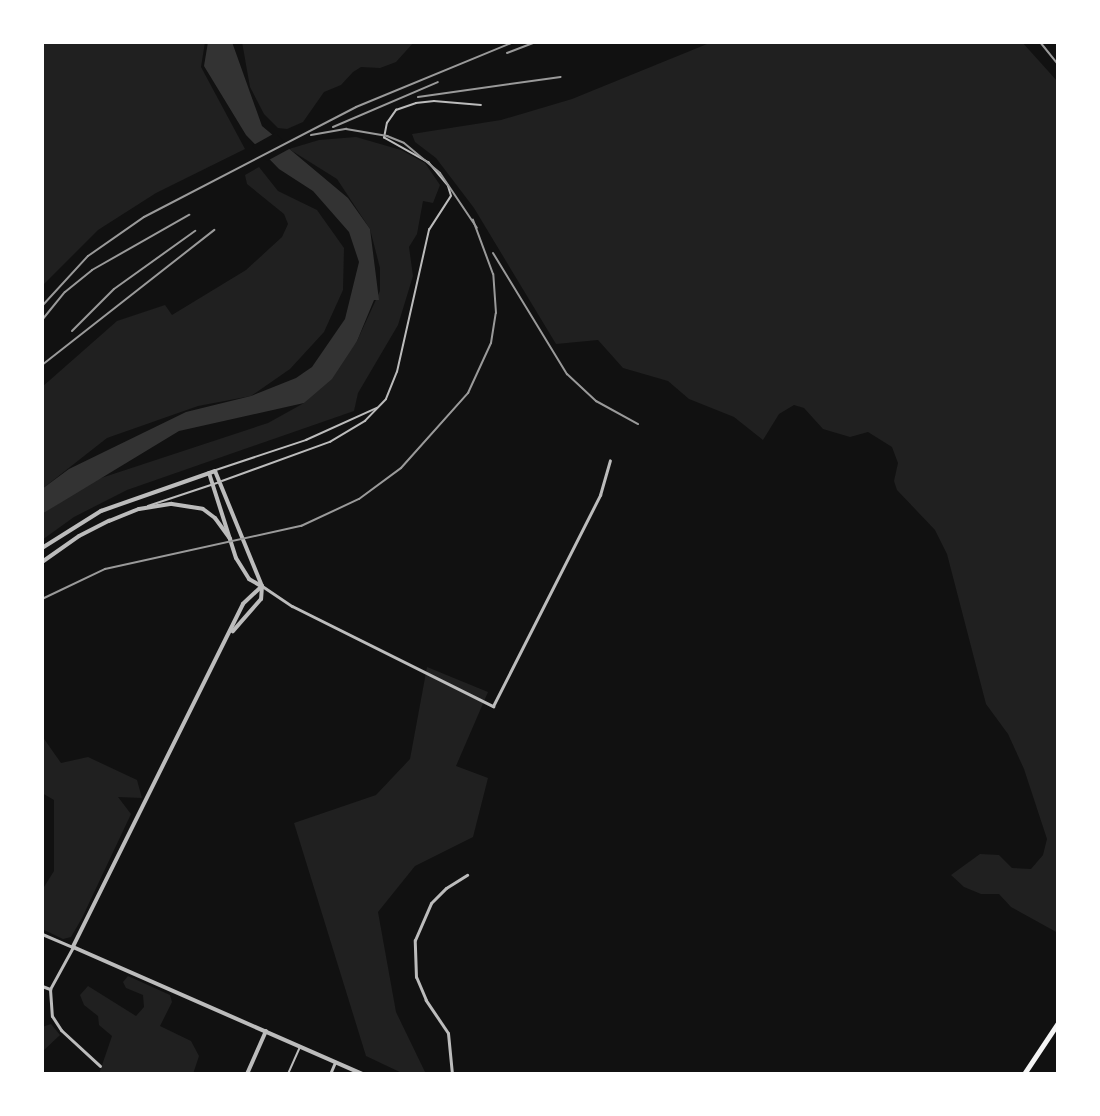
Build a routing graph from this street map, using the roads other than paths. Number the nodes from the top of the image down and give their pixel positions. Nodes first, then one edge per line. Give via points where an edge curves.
1 (481, 105) dead end
2 (378, 408) junction
3 (610, 460) dead end
4 (215, 471) junction
5 (209, 473) junction
6 (219, 482) junction
7 (213, 484) junction
8 (138, 509) junction
9 (230, 539) junction
10 (42, 548) edge
11 (42, 562) edge
12 (262, 586) junction
13 (232, 632) junction
14 (467, 875) dead end
15 (42, 934) edge
16 (73, 947) junction
17 (42, 986) edge
18 (50, 989) junction
19 (1058, 1023) edge
20 (266, 1031) junction
21 (300, 1046) junction
22 (335, 1062) junction
23 (100, 1066) dead end
24 (247, 1074) edge
25 (288, 1074) edge
26 (330, 1074) edge
27 (363, 1074) edge
28 (452, 1074) edge
29 (1024, 1074) edge

1 - 2 lane via 416,103 396,110 387,123 384,138 429,163 448,186 451,196 429,230 397,372
2 - 4 lane via 306,440
2 - 6 lane via 365,421 330,442
3 - 12 street via 600,495 493,706 292,606
4 - 5 street
4 - 6 street
5 - 7 street
5 - 10 street via 101,511
6 - 7 lane
6 - 12 street
7 - 8 lane
7 - 9 street
8 - 9 street via 172,504 195,506 215,518
8 - 11 street via 79,536
9 - 12 street via 245,574
12 - 13 street via 249,594
12 - 13 street via 261,599
13 - 16 street
14 - 28 street via 431,903 417,931 414,950 418,985 451,1042
15 - 16 street
16 - 18 street
16 - 20 street
17 - 18 street
18 - 23 street via 49,1004 61,1030
19 - 29 main road
20 - 21 street
20 - 24 street
21 - 22 street
21 - 25 lane
22 - 26 street
22 - 27 street

